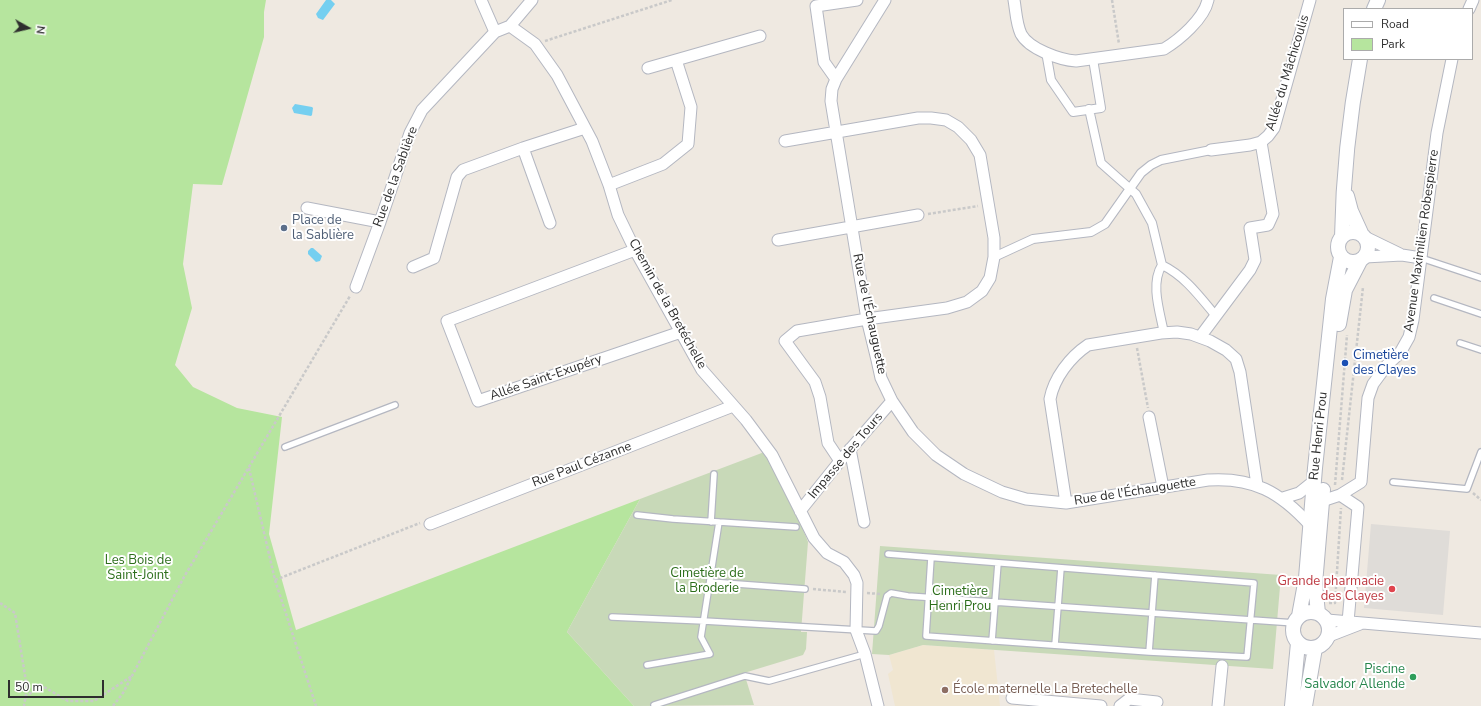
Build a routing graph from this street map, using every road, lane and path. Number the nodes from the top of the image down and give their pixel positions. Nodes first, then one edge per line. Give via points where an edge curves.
1 (481, 0) edge
2 (532, 0) edge
3 (672, 0) edge
4 (857, 0) edge
5 (885, 0) edge
6 (1014, 0) edge
7 (1112, 0) edge
8 (1208, 0) edge
9 (1310, 0) edge
10 (510, 26) junction
11 (495, 32) junction
12 (760, 36) dead end
13 (535, 44) junction
14 (1046, 52) junction
15 (1121, 55) junction
16 (1093, 59) junction
17 (676, 60) junction
18 (1360, 60) edge
19 (1452, 60) edge
20 (648, 68) dead end
21 (836, 79) junction
22 (1089, 109) junction
23 (585, 128) junction
24 (836, 133) junction
25 (785, 141) dead end
26 (1261, 142) junction
27 (524, 148) junction
28 (1211, 150) joint
29 (1344, 182) junction
30 (609, 184) junction
31 (1131, 188) junction
32 (988, 205) junction
33 (307, 208) dead end
34 (918, 215) joint
35 (380, 222) junction
36 (550, 223) dead end
37 (851, 227) junction
38 (1363, 235) junction
39 (1342, 236) junction
40 (778, 240) dead end
41 (635, 250) junction
42 (1402, 255) junction
43 (1341, 256) junction
44 (994, 257) junction
45 (1420, 258) junction
46 (1362, 259) junction
47 (1162, 265) junction
48 (412, 267) dead end
49 (1481, 278) edge
50 (356, 287) joint
51 (1434, 298) dead end
52 (1357, 299) dead end
53 (1481, 314) edge
54 (1216, 316) junction
55 (867, 319) junction
56 (1347, 331) dead end
57 (681, 332) junction
58 (1164, 333) junction
59 (1135, 337) junction
60 (1200, 338) junction
61 (1460, 343) dead end
62 (1481, 350) edge
63 (892, 402) junction
64 (395, 405) dead end
65 (733, 406) junction
66 (1150, 417) joint
67 (285, 447) dead end
68 (850, 449) junction
69 (1481, 452) edge
70 (840, 461) junction
71 (248, 467) junction
72 (714, 474) dead end
73 (1314, 480) junction
74 (1342, 481) dead end
75 (1392, 482) dead end
76 (1257, 485) junction
77 (1163, 488) junction
78 (1339, 494) junction
79 (1283, 498) junction
80 (1322, 501) junction
81 (1066, 504) junction
82 (800, 511) junction
83 (637, 514) dead end
84 (711, 522) junction
85 (719, 522) junction
86 (864, 522) dead end
87 (430, 524) joint
88 (1310, 525) junction
89 (796, 527) dead end
90 (888, 554) dead end
91 (931, 558) junction
92 (998, 563) junction
93 (1061, 568) junction
94 (1155, 575) junction
95 (275, 580) junction
96 (710, 582) junction
97 (805, 589) joint
98 (857, 592) junction
99 (876, 594) dead end
100 (928, 597) junction
101 (995, 602) junction
102 (0, 603) edge
103 (1335, 603) dead end
104 (1058, 606) junction
105 (1152, 613) junction
106 (1322, 616) junction
107 (612, 617) dead end
108 (704, 620) junction
109 (1250, 620) junction
110 (1297, 620) junction
111 (1348, 622) junction
112 (1361, 623) junction
113 (856, 630) junction
114 (1481, 633) edge
115 (1329, 636) junction
116 (992, 641) junction
117 (1298, 643) junction
118 (1055, 645) junction
119 (1314, 648) junction
120 (1149, 652) junction
121 (865, 654) junction
122 (647, 665) dead end
123 (1222, 666) dead end
124 (133, 675) junction
125 (26, 698) junction
126 (1012, 698) dead end
127 (1157, 702) dead end
128 (654, 705) dead end
129 (1071, 705) edge
130 (24, 706) edge
131 (113, 706) edge
132 (316, 706) edge
133 (878, 706) edge
134 (1100, 706) edge
135 (1120, 706) edge
136 (1218, 706) edge
137 (1292, 706) edge
138 (1305, 706) edge

1 - 11 street
2 - 10 street
3 - 13 path
4 - 21 street via 816,6 824,62
5 - 21 street, Rue de l'Échauguette
6 - 14 street via 1022,36
7 - 15 path
8 - 15 street via 1201,15 1164,49
9 - 26 street, Allée du Mâchicoulis via 1274,128
10 - 11 street
10 - 13 street, Chemin de la Bretéchelle
11 - 35 street, Rue de la Sablière via 422,110 410,133
12 - 17 street
13 - 23 street, Chemin de la Bretéchelle via 557,74
14 - 16 street via 1076,62
14 - 22 street via 1051,80 1073,112
15 - 16 street
16 - 22 street via 1101,108
17 - 20 street
17 - 30 street via 691,107 688,144 663,164
18 - 29 street via 1352,103
19 - 45 street, Avenue Maximilien Robespierre via 1437,133
21 - 24 street, Rue de l'Échauguette via 831,101
22 - 31 street via 1101,163
23 - 27 street
23 - 30 street, Chemin de la Bretéchelle
24 - 25 street
24 - 32 street via 918,118 946,120 958,127 971,140 980,155
24 - 37 street, Rue de l'Échauguette
26 - 28 street, Allée du Mâchicoulis
26 - 54 street, Allée du Mâchicoulis via 1273,214 1268,225 1250,228 1255,260
27 - 36 street
27 - 48 street via 463,170 457,177 434,258
28 - 31 street via 1160,160 1141,173
29 - 38 street via 1351,211
29 - 39 street
30 - 41 street, Chemin de la Bretéchelle via 618,215
31 - 44 street via 1105,224 1098,229 1033,240
31 - 47 street via 1152,223
32 - 34 path
32 - 44 street via 994,238
33 - 35 street
34 - 37 street
35 - 50 street, Rue de la Sablière
37 - 40 street
37 - 55 street, Rue de l'Échauguette
38 - 39 street via 1351,231
38 - 42 street
38 - 46 street via 1368,241 1369,249
39 - 43 street via 1338,244
41 - 57 street, Chemin de la Bretéchelle
41 - 57 street, Allée Saint-Exupéry via 447,321 478,401
42 - 45 street
42 - 46 street
43 - 46 street via 1350,262
43 - 73 street, Rue Henri Prou via 1333,299
44 - 55 street via 990,278 982,292 967,302 947,308
45 - 49 lane
45 - 78 street, Avenue Maximilien Robespierre via 1409,337 1400,353 1373,384 1368,398 1361,482
46 - 80 street, Rue Henri Prou via 1345,290 1336,336
47 - 54 street via 1183,278
47 - 58 street via 1156,290
50 - 71 path
51 - 53 lane
52 - 74 path via 1363,287
54 - 60 street, Allée du Mâchicoulis
55 - 63 street, Rue de l'Échauguette via 881,378
55 - 70 street via 797,331 785,341 815,382 828,443
56 - 78 path
57 - 65 street, Chemin de la Bretéchelle via 702,370
58 - 59 street
58 - 60 street via 1177,332
59 - 66 path
59 - 81 street via 1088,345 1058,377 1052,388 1050,399
60 - 76 street via 1226,350 1236,360
61 - 62 lane
63 - 68 street, Impasse des Tours
63 - 81 street, Rue de l'Échauguette via 913,432 936,454 964,474 1008,494
64 - 67 lane
65 - 82 street, Chemin de la Bretéchelle via 772,455
65 - 87 street, Rue Paul Cézanne
66 - 77 street
68 - 70 street, Impasse des Tours
68 - 86 street
69 - 75 lane via 1468,489
70 - 82 street, Impasse des Tours
71 - 95 path
71 - 124 path via 184,577
72 - 84 lane
73 - 79 street via 1299,493
73 - 88 street, Rue Henri Prou
76 - 77 street, Rue de l'Échauguette via 1226,479
76 - 79 street, Rue de l'Échauguette
77 - 81 street, Rue de l'Échauguette
78 - 80 street, Avenue Maximilien Robespierre
78 - 103 path
78 - 111 street via 1358,507
79 - 88 street, Rue de l'Échauguette
80 - 106 street, Rue Henri Prou via 1315,584
82 - 98 street, Chemin de la Bretéchelle via 821,548 850,568 857,582
83 - 84 lane
84 - 85 lane
85 - 89 lane
85 - 96 lane
87 - 95 path via 422,522
88 - 110 street, Rue Henri Prou via 1306,578
90 - 91 lane
91 - 92 lane
91 - 100 lane
92 - 93 lane
92 - 101 lane
93 - 94 lane
93 - 104 lane
94 - 105 lane
94 - 109 lane via 1254,583
95 - 132 path
96 - 97 lane
96 - 108 lane
97 - 98 path
98 - 99 path
98 - 113 street, Chemin de la Bretéchelle
100 - 101 lane
100 - 113 lane via 889,594 877,630
100 - 116 lane via 926,636
101 - 104 lane
101 - 116 lane
102 - 125 path via 15,613 27,688
104 - 105 lane
104 - 118 lane
105 - 109 lane
105 - 120 lane
106 - 110 street via 1308,612
106 - 111 street
106 - 115 street via 1330,628
107 - 108 lane
108 - 113 lane
108 - 122 lane via 701,637 710,654
109 - 110 lane
109 - 120 lane via 1247,657
110 - 117 street via 1293,632
111 - 112 street
112 - 114 street
112 - 115 street
113 - 121 street, Chemin de la Bretéchelle
115 - 119 street via 1325,642
116 - 118 lane
117 - 119 street
117 - 137 street
118 - 120 lane
119 - 138 street
121 - 128 lane via 769,682 745,676
121 - 133 street, Chemin de la Bretéchelle
123 - 136 street
124 - 125 path via 94,702 68,701 39,684
124 - 131 path
125 - 130 path
126 - 129 street
127 - 135 street via 1129,699
129 - 134 street

